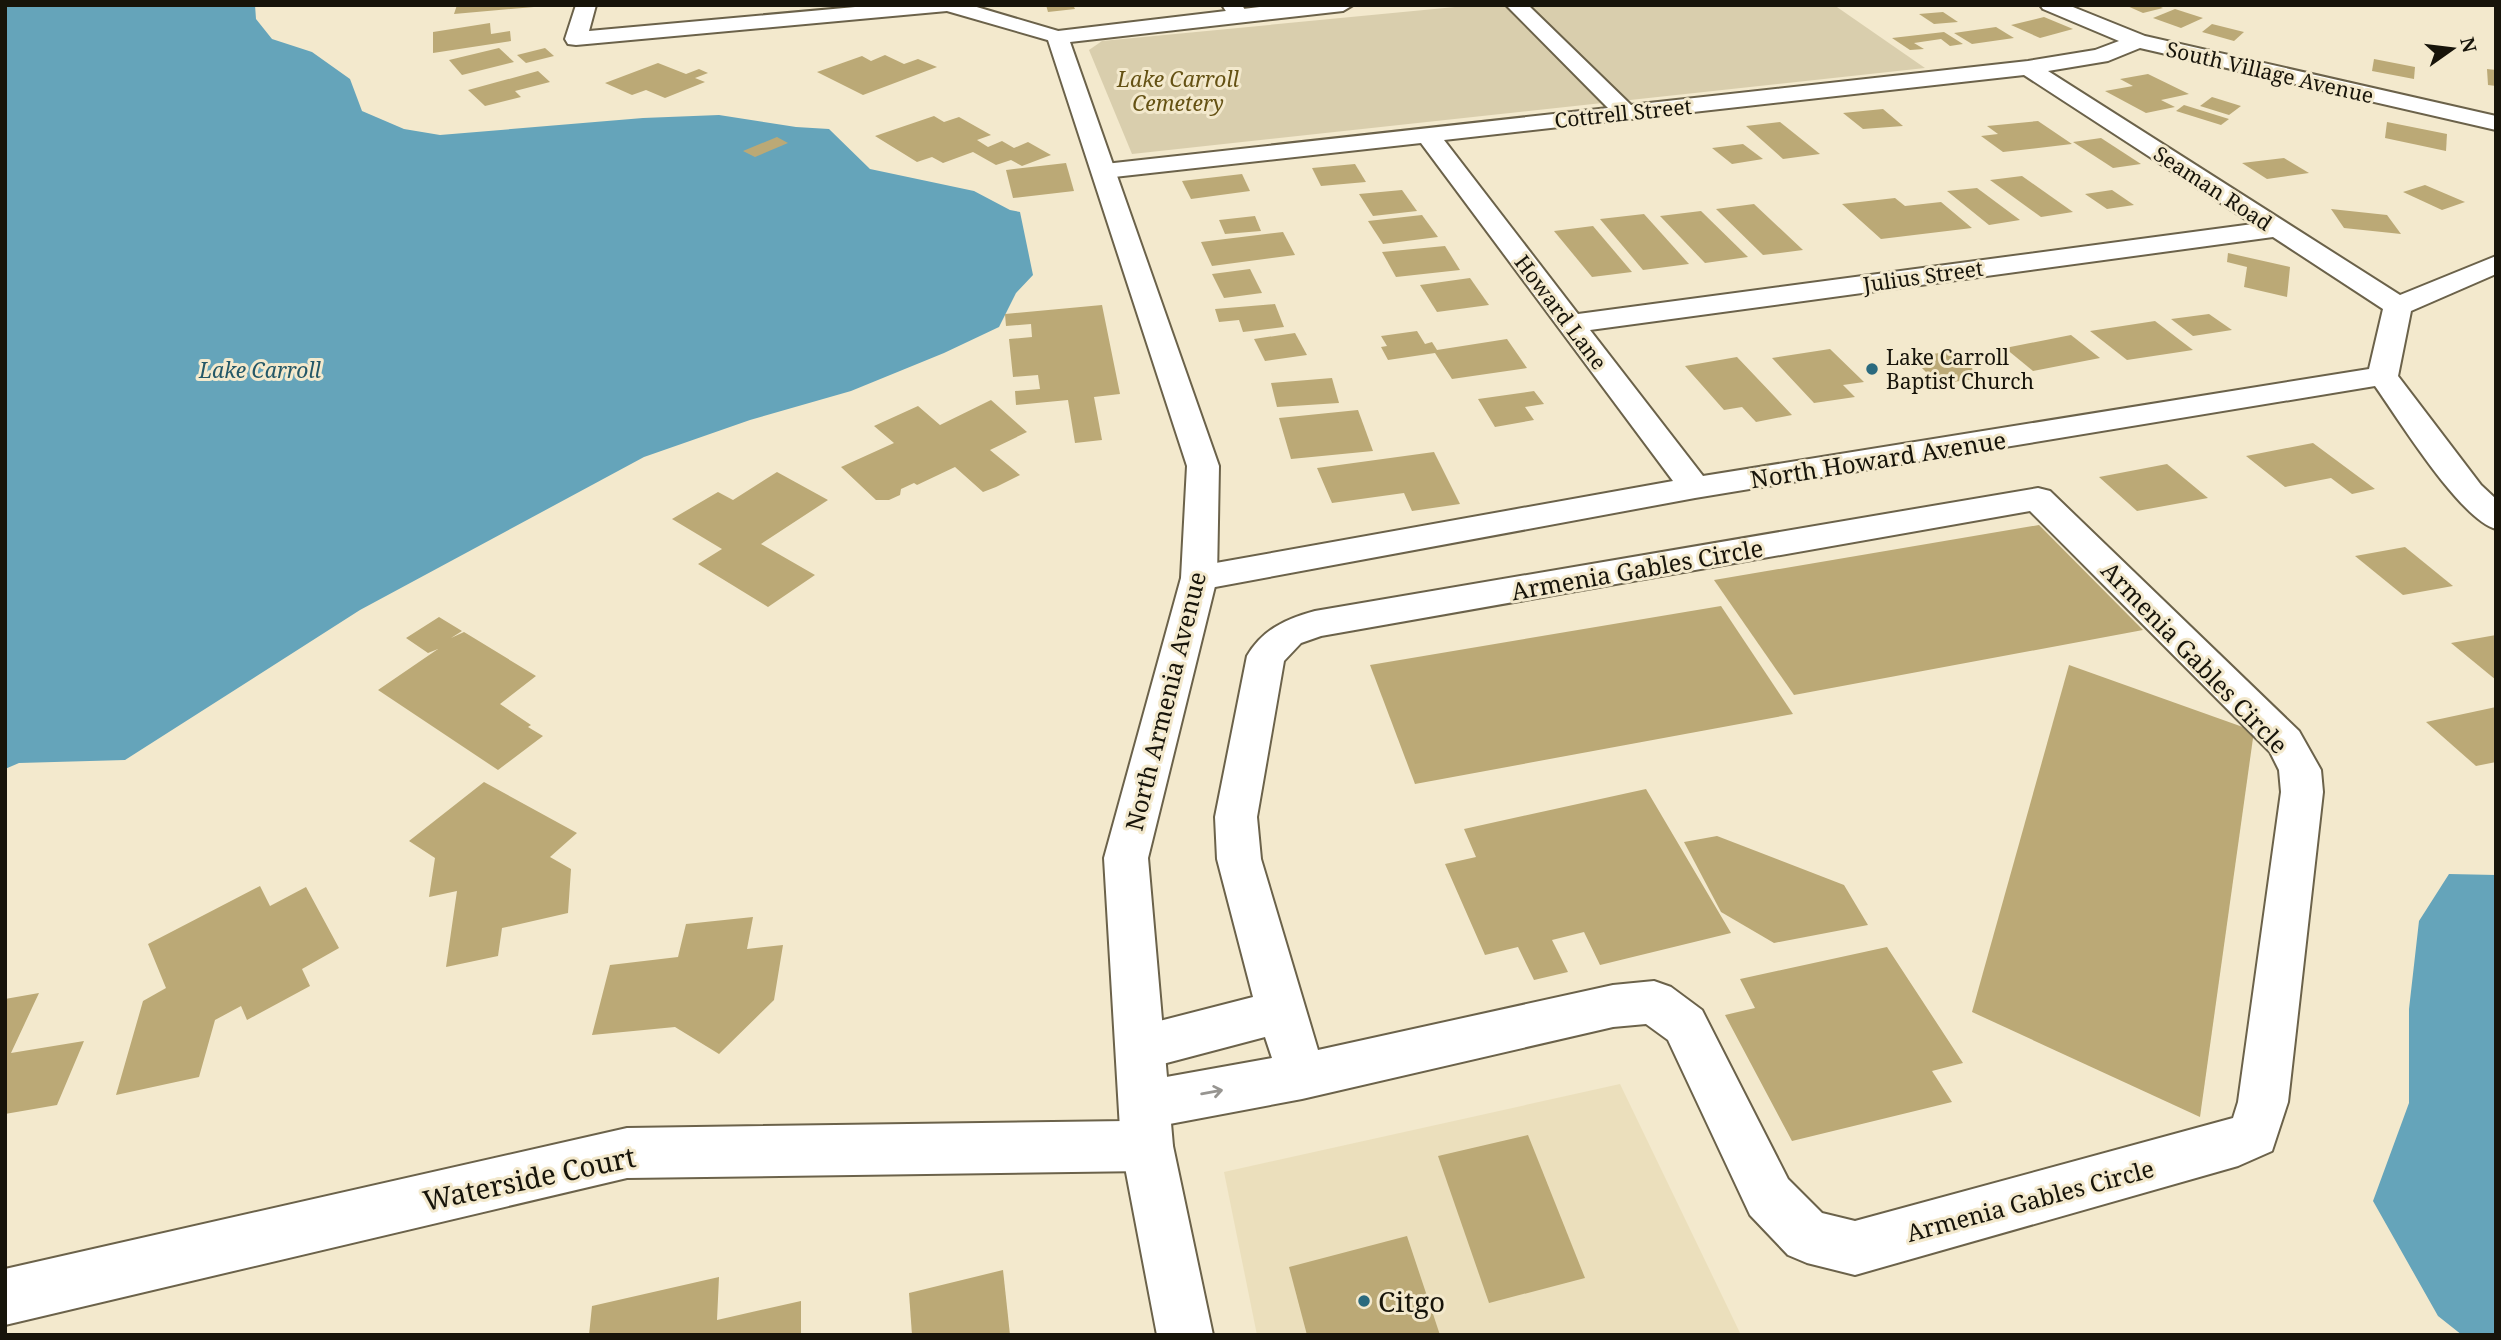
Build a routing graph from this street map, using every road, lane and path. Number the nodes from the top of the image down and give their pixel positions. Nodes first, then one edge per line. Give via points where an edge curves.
1 (586, 5) edge
2 (947, 5) edge
3 (1343, 5) edge
4 (1517, 5) edge
5 (2050, 5) edge
6 (1235, 10) edge
7 (1058, 37) junction
8 (2138, 41) junction
9 (2028, 68) junction
10 (1625, 112) junction
11 (2496, 122) edge
12 (1427, 135) junction
13 (1105, 171) junction
14 (2277, 229) junction
15 (2496, 264) edge
16 (2398, 306) junction
17 (1570, 324) junction
18 (2383, 376) junction
19 (1695, 488) junction
20 (2496, 518) edge
21 (1199, 578) junction
22 (1281, 1012) junction
23 (1139, 1048) junction
24 (1302, 1076) junction
25 (1146, 1126) junction
26 (5, 1297) edge
27 (1185, 1335) edge

1 - 2 street via 576,39
2 - 7 street
3 - 6 street
4 - 10 street
5 - 8 street, South Village Avenue
6 - 7 street
7 - 13 street, North Armenia Avenue
8 - 9 street, Cottrell Street via 2100,56
8 - 11 street, South Village Avenue
9 - 10 street, Cottrell Street
9 - 14 street, Seaman Road
10 - 12 street, Cottrell Street
12 - 13 street, Cottrell Street
12 - 17 street, Howard Lane
13 - 21 street, North Armenia Avenue via 1203,466
14 - 16 street, Seaman Road
14 - 17 street, Julius Street
15 - 16 street
16 - 18 street
17 - 19 street, Howard Lane
18 - 19 street, North Howard Avenue
18 - 20 street via 2469,492
19 - 21 street, North Howard Avenue
21 - 23 street, North Armenia Avenue via 1126,858
22 - 23 street
22 - 24 street, Armenia Gables Circle
22 - 24 street, Armenia Gables Circle via 1239,859 1236,817 1266,656 1288,634 1315,624 2038,499 2285,742 2300,770 2302,792 2263,1102 2254,1134 2220,1148 1855,1248 1807,1236 1769,1197 1685,1025 1654,1002 1613,1006
23 - 25 street, North Armenia Avenue
25 -> 24 street, Armenia Gables Circle
25 - 26 street, Waterside Court via 627,1153
25 - 27 street, North Armenia Avenue

